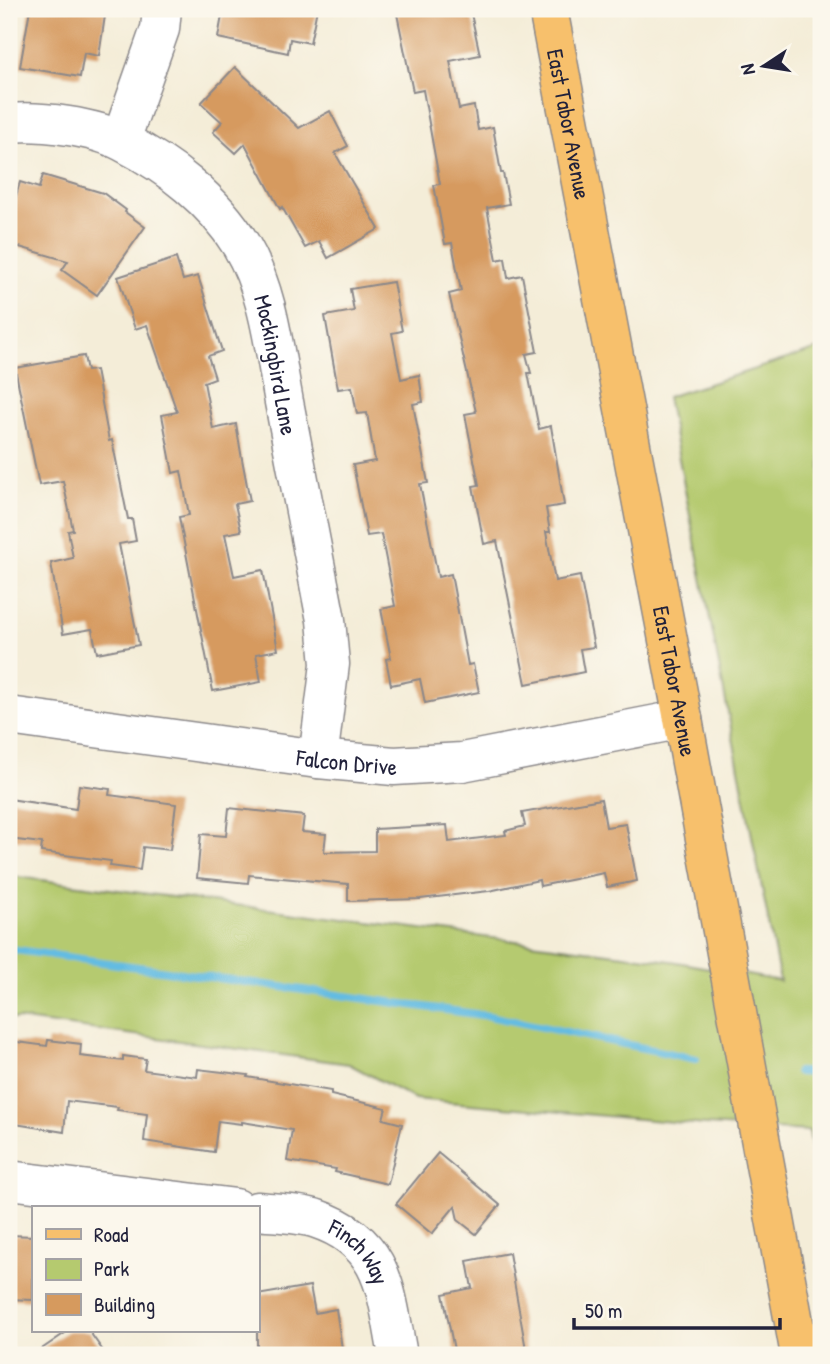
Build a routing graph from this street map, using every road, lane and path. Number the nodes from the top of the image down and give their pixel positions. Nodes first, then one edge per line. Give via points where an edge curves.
1 (162, 9) edge
2 (548, 9) edge
3 (9, 123) edge
4 (121, 140) junction
5 (9, 716) edge
6 (684, 719) junction
7 (318, 759) junction
8 (9, 1180) edge
9 (220, 1206) edge
10 (259, 1211) edge
11 (398, 1355) edge
12 (800, 1355) edge

1 - 4 street via 160,29
2 - 6 main road, East Tabor Avenue
3 - 4 street, Mockingbird Lane via 74,127
4 - 7 street, Mockingbird Lane via 206,200 241,245 265,302 326,620 330,664
5 - 7 street, Falcon Drive
6 - 7 street, Falcon Drive via 462,762 394,766
6 - 12 main road, East Tabor Avenue
8 - 9 street
10 - 11 street, Finch Way via 315,1218 348,1232 366,1250 383,1279

